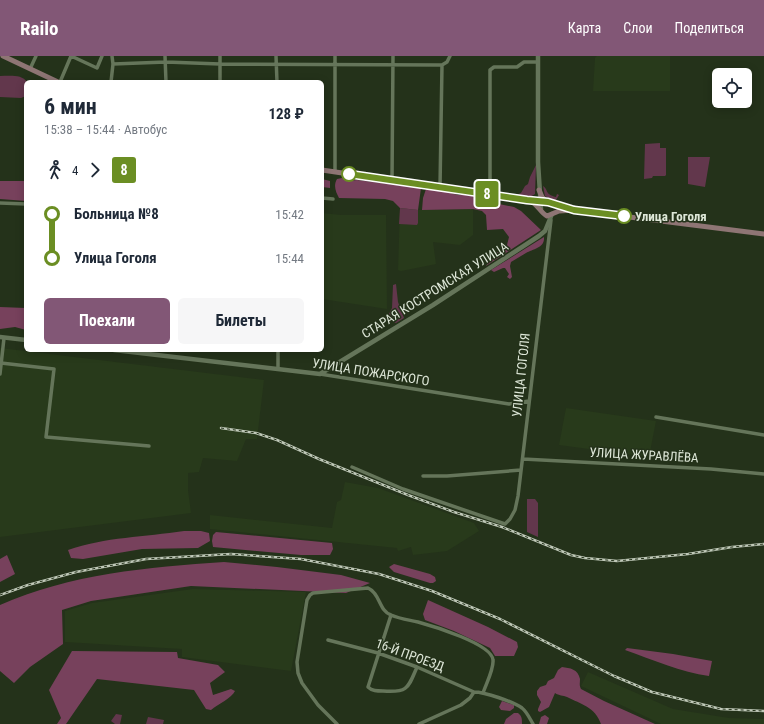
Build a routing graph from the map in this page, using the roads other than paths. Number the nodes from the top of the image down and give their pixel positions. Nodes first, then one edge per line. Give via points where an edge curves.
1 (3, 56) edge
2 (36, 56) edge
3 (71, 56) edge
4 (102, 56) edge
5 (106, 56) edge
6 (166, 56) edge
7 (220, 56) edge
8 (276, 56) edge
9 (336, 56) edge
10 (393, 56) edge
11 (450, 56) edge
12 (538, 56) edge
13 (112, 57) edge
14 (166, 62) junction
15 (538, 62) junction
16 (113, 64) junction
17 (220, 64) junction
18 (276, 64) junction
19 (393, 64) junction
20 (336, 65) junction
21 (442, 65) junction
22 (30, 69) junction
23 (55, 80) edge
24 (60, 80) edge
25 (111, 80) edge
26 (166, 80) edge
27 (220, 80) edge
28 (277, 80) edge
29 (324, 170) edge
30 (335, 171) junction
31 (392, 180) junction
32 (440, 187) junction
33 (539, 190) junction
34 (490, 194) junction
35 (324, 198) edge
36 (333, 199) dead end
37 (531, 201) junction
38 (540, 202) junction
39 (548, 202) junction
40 (0, 203) edge
41 (24, 204) edge
42 (574, 210) junction
43 (542, 212) junction
44 (552, 214) junction
45 (548, 225) junction
46 (549, 231) junction
47 (764, 234) edge
48 (2, 338) edge
49 (24, 340) edge
50 (138, 352) edge
51 (278, 352) edge
52 (1, 363) junction
53 (278, 369) junction
54 (0, 374) edge
55 (320, 374) junction
56 (529, 401) junction
57 (656, 417) dead end
58 (764, 435) edge
59 (149, 446) dead end
60 (523, 459) junction
61 (352, 467) dead end
62 (522, 470) junction
63 (764, 474) edge
64 (423, 476) dead end
65 (391, 615) junction
66 (328, 640) dead end
67 (378, 653) junction
68 (417, 667) junction
69 (474, 692) junction
70 (483, 693) junction
71 (337, 724) edge
72 (419, 724) edge
73 (533, 724) edge

1 - 22 main road
2 - 22 street
3 - 4 street via 97,68
3 - 24 street
5 - 13 street
6 - 14 street
7 - 17 street
8 - 18 street
9 - 20 street
10 - 19 street
11 - 21 street
12 - 15 street, УЛИЦА ГОГОЛЯ
13 - 16 street
14 - 16 street
14 - 17 street
14 - 26 street
15 - 33 street, УЛИЦА ГОГОЛЯ
15 - 34 street via 491,68
16 - 25 street
17 - 18 street
17 - 27 street
18 - 20 street
18 - 28 street
19 - 20 street
19 - 21 street
19 - 31 street
20 - 30 street
21 - 32 street
22 - 23 main road
29 - 30 main road
30 - 31 main road
31 - 32 main road
32 - 34 main road
33 - 37 street via 537,197
33 - 38 street, УЛИЦА ГОГОЛЯ
33 - 39 main road
34 - 37 main road
35 - 36 street
37 - 38 main road
37 - 43 main road
38 - 39 main road
38 - 43 street, УЛИЦА ГОГОЛЯ
39 - 42 main road
39 - 43 main road via 543,204
39 - 44 main road via 554,208
40 - 41 street
42 - 44 main road via 562,210
42 - 47 main road
43 - 44 main road via 547,216
43 - 45 street, УЛИЦА ГОГОЛЯ
44 - 45 street, СТАРАЯ КОСТРОМСКАЯ УЛИЦА
44 - 46 street, УЛИЦА ГОГОЛЯ
45 - 46 street, УЛИЦА ГОГОЛЯ
45 - 55 street, СТАРАЯ КОСТРОМСКАЯ УЛИЦА via 539,236
46 - 56 street, УЛИЦА ГОГОЛЯ
48 - 49 street
48 - 52 street
50 - 53 street, УЛИЦА ПОЖАРСКОГО
51 - 53 street
52 - 54 street
52 - 59 street via 54,369 46,437
53 - 55 street, УЛИЦА ПОЖАРСКОГО
55 - 56 street, УЛИЦА ПОЖАРСКОГО via 509,404
56 - 60 street, УЛИЦА ГОГОЛЯ
57 - 58 street
60 - 62 street, УЛИЦА ГОГОЛЯ
60 - 63 street, УЛИЦА ЖУРАВЛЁВА
61 - 62 street, УЛИЦА ГОГОЛЯ via 403,489 505,524 515,510
62 - 64 street
65 - 67 street
65 - 70 street via 454,633 487,650 493,661
65 - 71 street via 385,610 374,591 368,588 310,595 307,600 297,662 298,673 318,705
66 - 67 street, 16-Й ПРОЕЗД
67 - 68 street, 16-Й ПРОЕЗД
67 - 68 street via 368,685 373,691 398,692 409,686
68 - 69 street, 16-Й ПРОЕЗД
69 - 70 street, 16-Й ПРОЕЗД
69 - 72 street via 459,706
70 - 73 street, 16-Й ПРОЕЗД via 522,708

